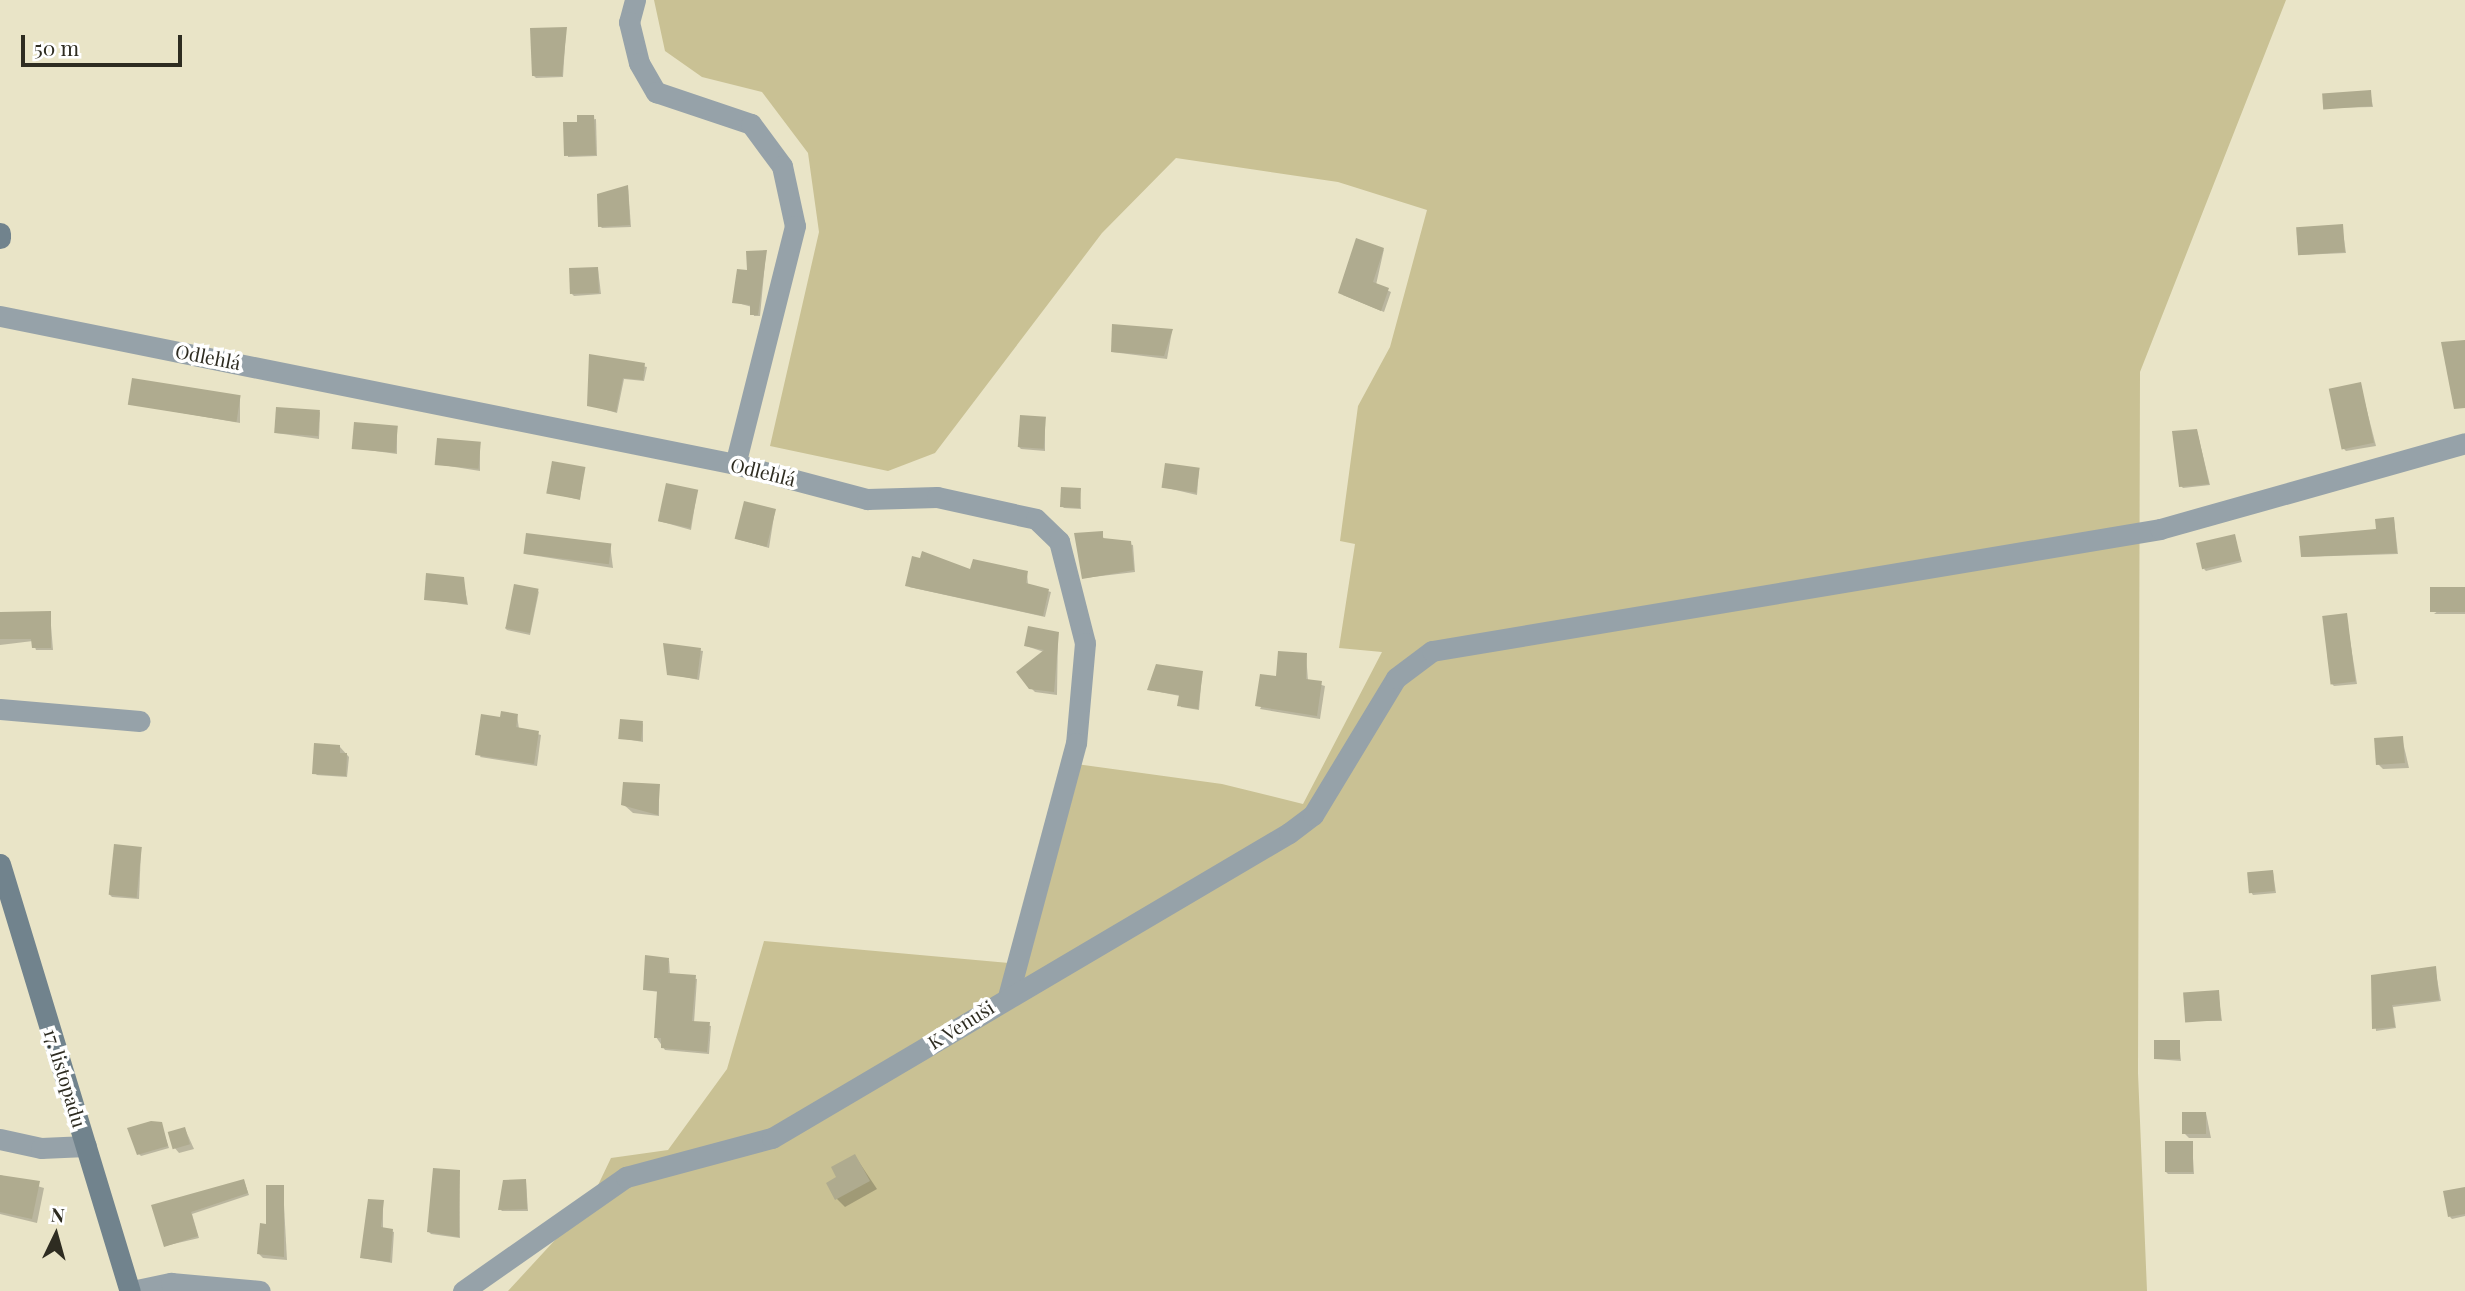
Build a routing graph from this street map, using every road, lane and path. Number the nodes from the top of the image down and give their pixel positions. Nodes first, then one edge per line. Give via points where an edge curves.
1 (635, 0) edge
2 (0, 316) edge
3 (2465, 443) edge
4 (735, 464) junction
5 (0, 709) edge
6 (139, 721) dead end
7 (0, 864) edge
8 (1008, 996) junction
9 (0, 1139) edge
10 (86, 1146) junction
11 (131, 1291) edge
12 (260, 1291) edge
13 (463, 1291) edge

1 - 4 street via 629,22 656,92 751,124 782,166 795,226
2 - 4 street, Odlehlá
3 - 8 street, K Venuši via 2160,529 1432,651 1396,678 1313,815 1191,893
4 - 8 street, Odlehlá via 867,499 937,497 1000,510 1037,519 1059,541 1085,643 1076,743
5 - 6 street
7 - 10 main road, 17. listopadu
8 - 13 street, K Venuši via 772,1138 626,1177
9 - 10 street via 41,1149
10 - 11 main road, 17. listopadu
11 - 12 street via 171,1283

